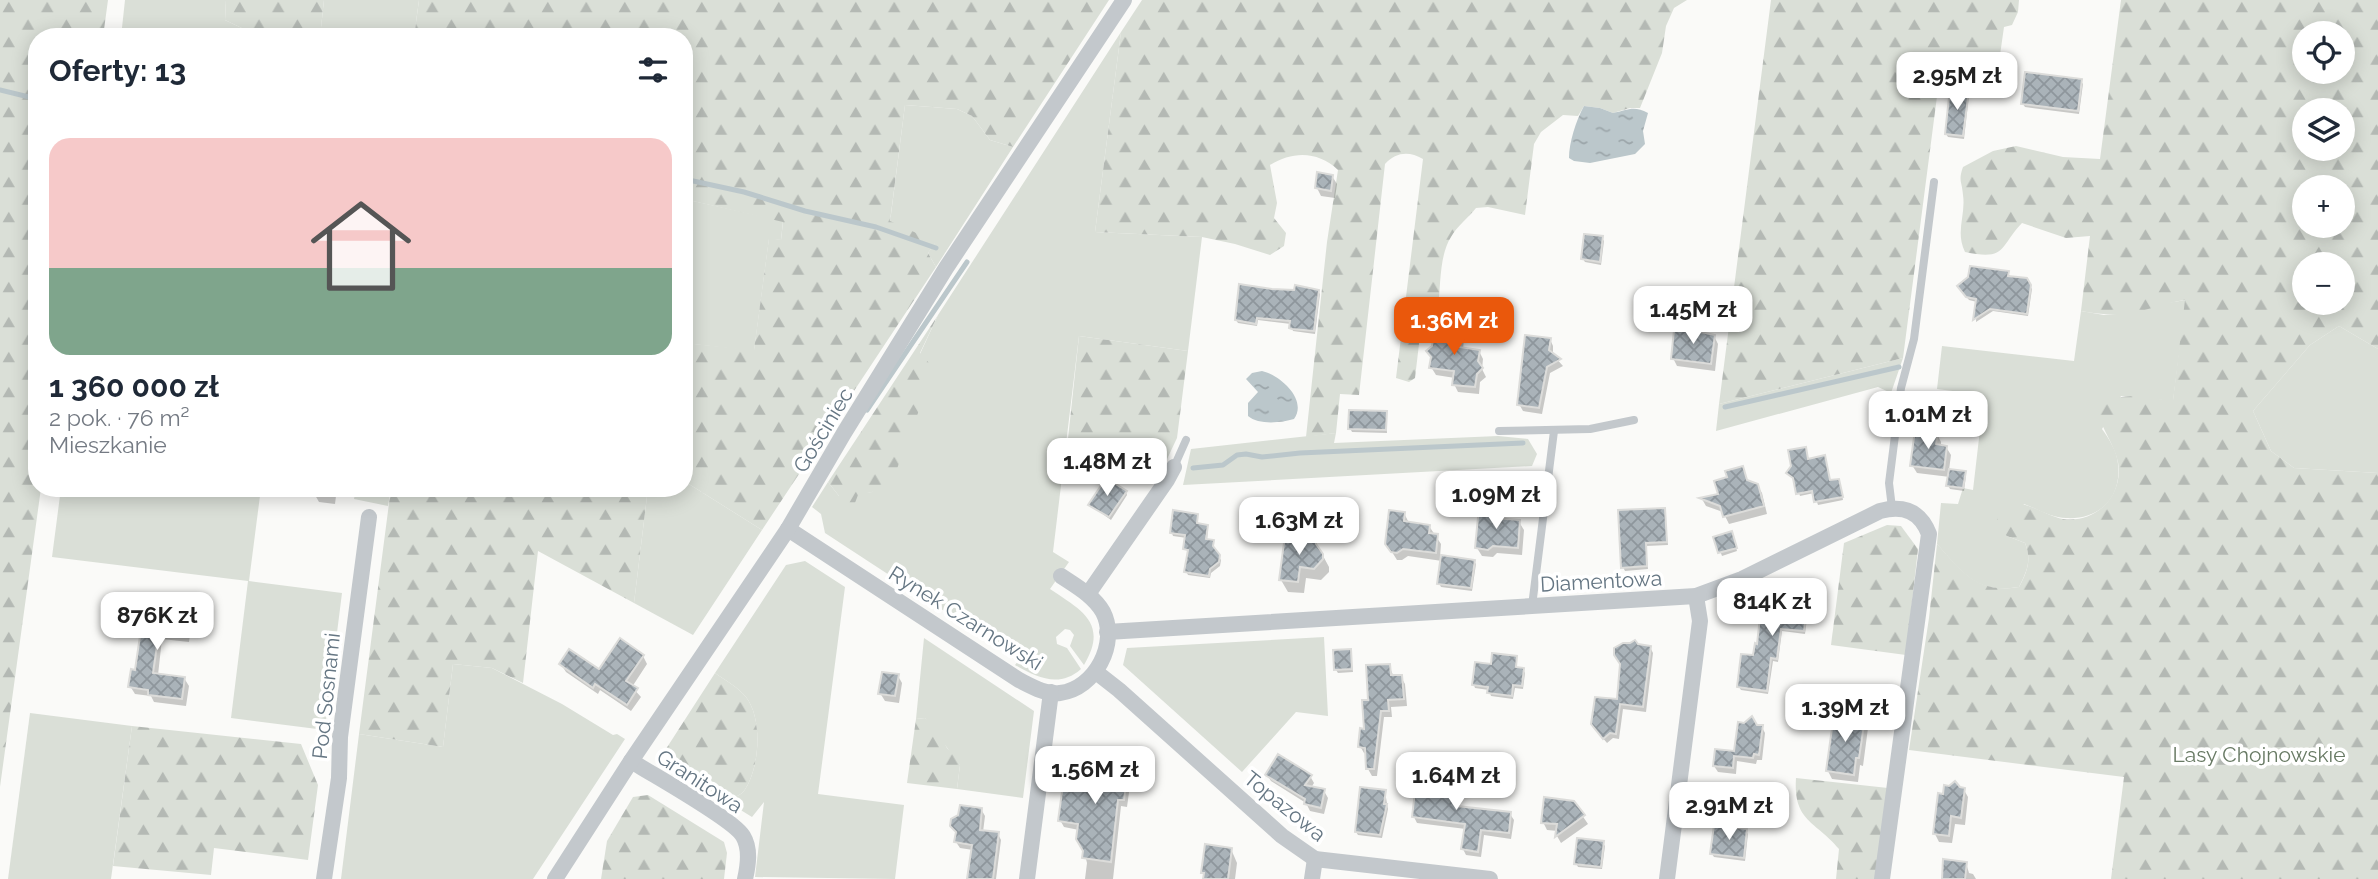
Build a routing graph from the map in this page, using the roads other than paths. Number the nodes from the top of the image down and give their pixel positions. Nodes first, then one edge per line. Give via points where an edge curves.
1 (1124, 0) edge
2 (1934, 183) dead end
3 (1634, 420) dead end
4 (1499, 431) dead end
5 (1553, 431) junction
6 (1186, 440) dead end
7 (1174, 467) joint
8 (1892, 508) junction
9 (369, 517) dead end
10 (788, 528) junction
11 (1061, 576) dead end
12 (1088, 594) junction
13 (1696, 596) junction
14 (1532, 606) junction
15 (1107, 632) junction
16 (1096, 672) junction
17 (1051, 692) junction
18 (631, 761) junction
19 (1315, 859) junction
20 (324, 879) edge
21 (555, 879) edge
22 (746, 879) edge
23 (1027, 879) edge
24 (1312, 879) edge
25 (1490, 879) edge
26 (1667, 879) edge
27 (1882, 879) edge

1 - 10 street, Gościniec via 946,268
2 - 8 lane via 1914,339 1901,388 1889,483
3 - 5 lane
4 - 5 lane
5 - 14 lane
6 - 7 lane
7 - 12 street
8 - 13 street, Diamentowa
8 - 27 street via 1912,510 1928,534
9 - 20 street, Pod Sosnami
10 - 17 street, Rynek Czarnowski via 1019,680
10 - 18 street, Gościniec
11 - 12 street
12 - 15 street via 1104,614
13 - 14 street, Diamentowa
13 - 26 street via 1700,621
14 - 15 street, Diamentowa
15 - 16 street via 1105,654
16 - 17 street, Rynek Czarnowski via 1074,689
16 - 19 street, Topazowa via 1282,836
17 - 23 street
18 - 21 street, Gościniec
18 - 22 street, Granitowa via 734,826 746,844
19 - 24 street
19 - 25 street, Topazowa

